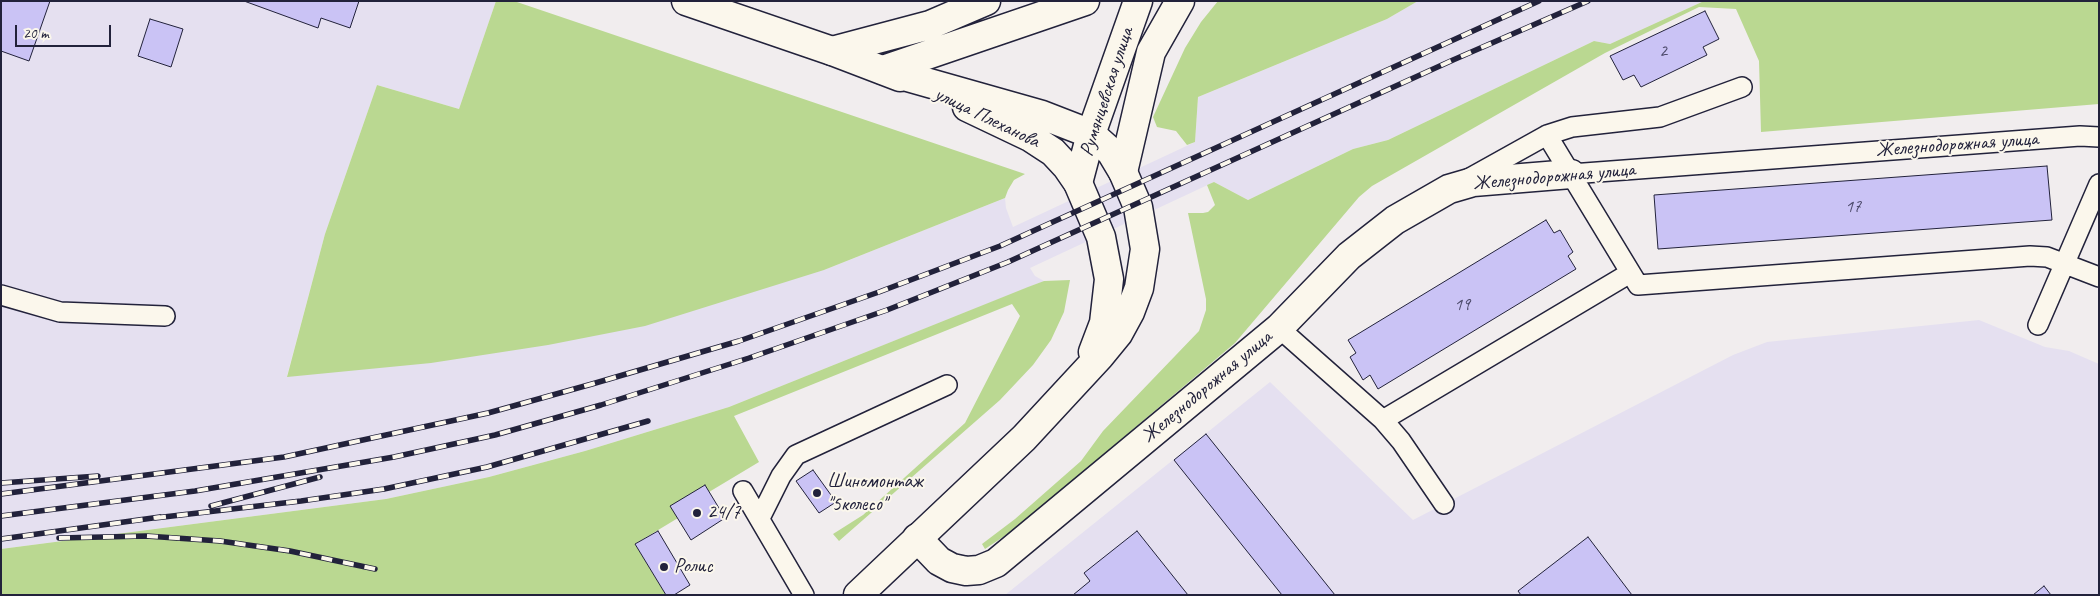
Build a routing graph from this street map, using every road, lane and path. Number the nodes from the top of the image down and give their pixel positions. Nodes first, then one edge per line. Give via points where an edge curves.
1 (686, 1) edge
2 (986, 1) edge
3 (1086, 1) edge
4 (1138, 1) edge
5 (1180, 1) edge
6 (832, 51) junction
7 (883, 70) junction
8 (1742, 87) dead end
9 (1091, 134) junction
10 (1547, 135) junction
11 (2099, 137) edge
12 (1123, 172) junction
13 (1570, 174) junction
14 (1078, 183) junction
15 (2099, 184) edge
16 (1450, 189) junction
17 (2065, 262) junction
18 (1630, 274) junction
19 (2099, 277) edge
20 (1, 295) edge
21 (165, 316) dead end
22 (2038, 325) dead end
23 (1279, 328) junction
24 (947, 385) dead end
25 (1072, 388) junction
26 (1383, 420) junction
27 (743, 490) dead end
28 (1444, 504) dead end
29 (760, 518) junction
30 (917, 538) junction
31 (804, 595) edge
32 (858, 595) edge

1 - 6 street, улица Плеханова
2 - 6 street via 930,26
3 - 7 street
4 - 9 street, Румянцевская улица
5 - 12 street, Румянцевская улица via 1151,52
6 - 7 street, улица Плеханова
7 - 9 street, улица Плеханова via 1042,114
7 - 14 street, улица Плеханова via 1030,137 1053,152
8 - 10 lane via 1660,117 1572,127
9 - 12 street via 1111,152
9 - 14 street, Румянцевская улица
10 - 13 lane
10 - 16 lane
11 - 13 lane, Железнодорожная улица
12 - 25 street via 1138,207 1143,229 1145,249 1139,288 1118,334
13 - 16 street, Железнодорожная улица via 1474,182
13 - 18 lane
14 - 25 street via 1101,237 1109,279 1108,302 1097,343
15 - 17 lane
16 - 23 street, Железнодорожная улица via 1395,220 1349,256
17 - 18 lane via 2030,256 1638,285
17 - 19 lane
17 - 22 lane
18 - 26 lane
20 - 21 lane via 60,312
23 - 26 lane
23 - 30 street, Железнодорожная улица via 996,563 979,570 952,568 939,561
24 - 29 lane via 796,455 781,476
25 - 30 street via 1024,438
26 - 28 lane
27 - 29 lane
29 - 31 lane
30 - 32 street

